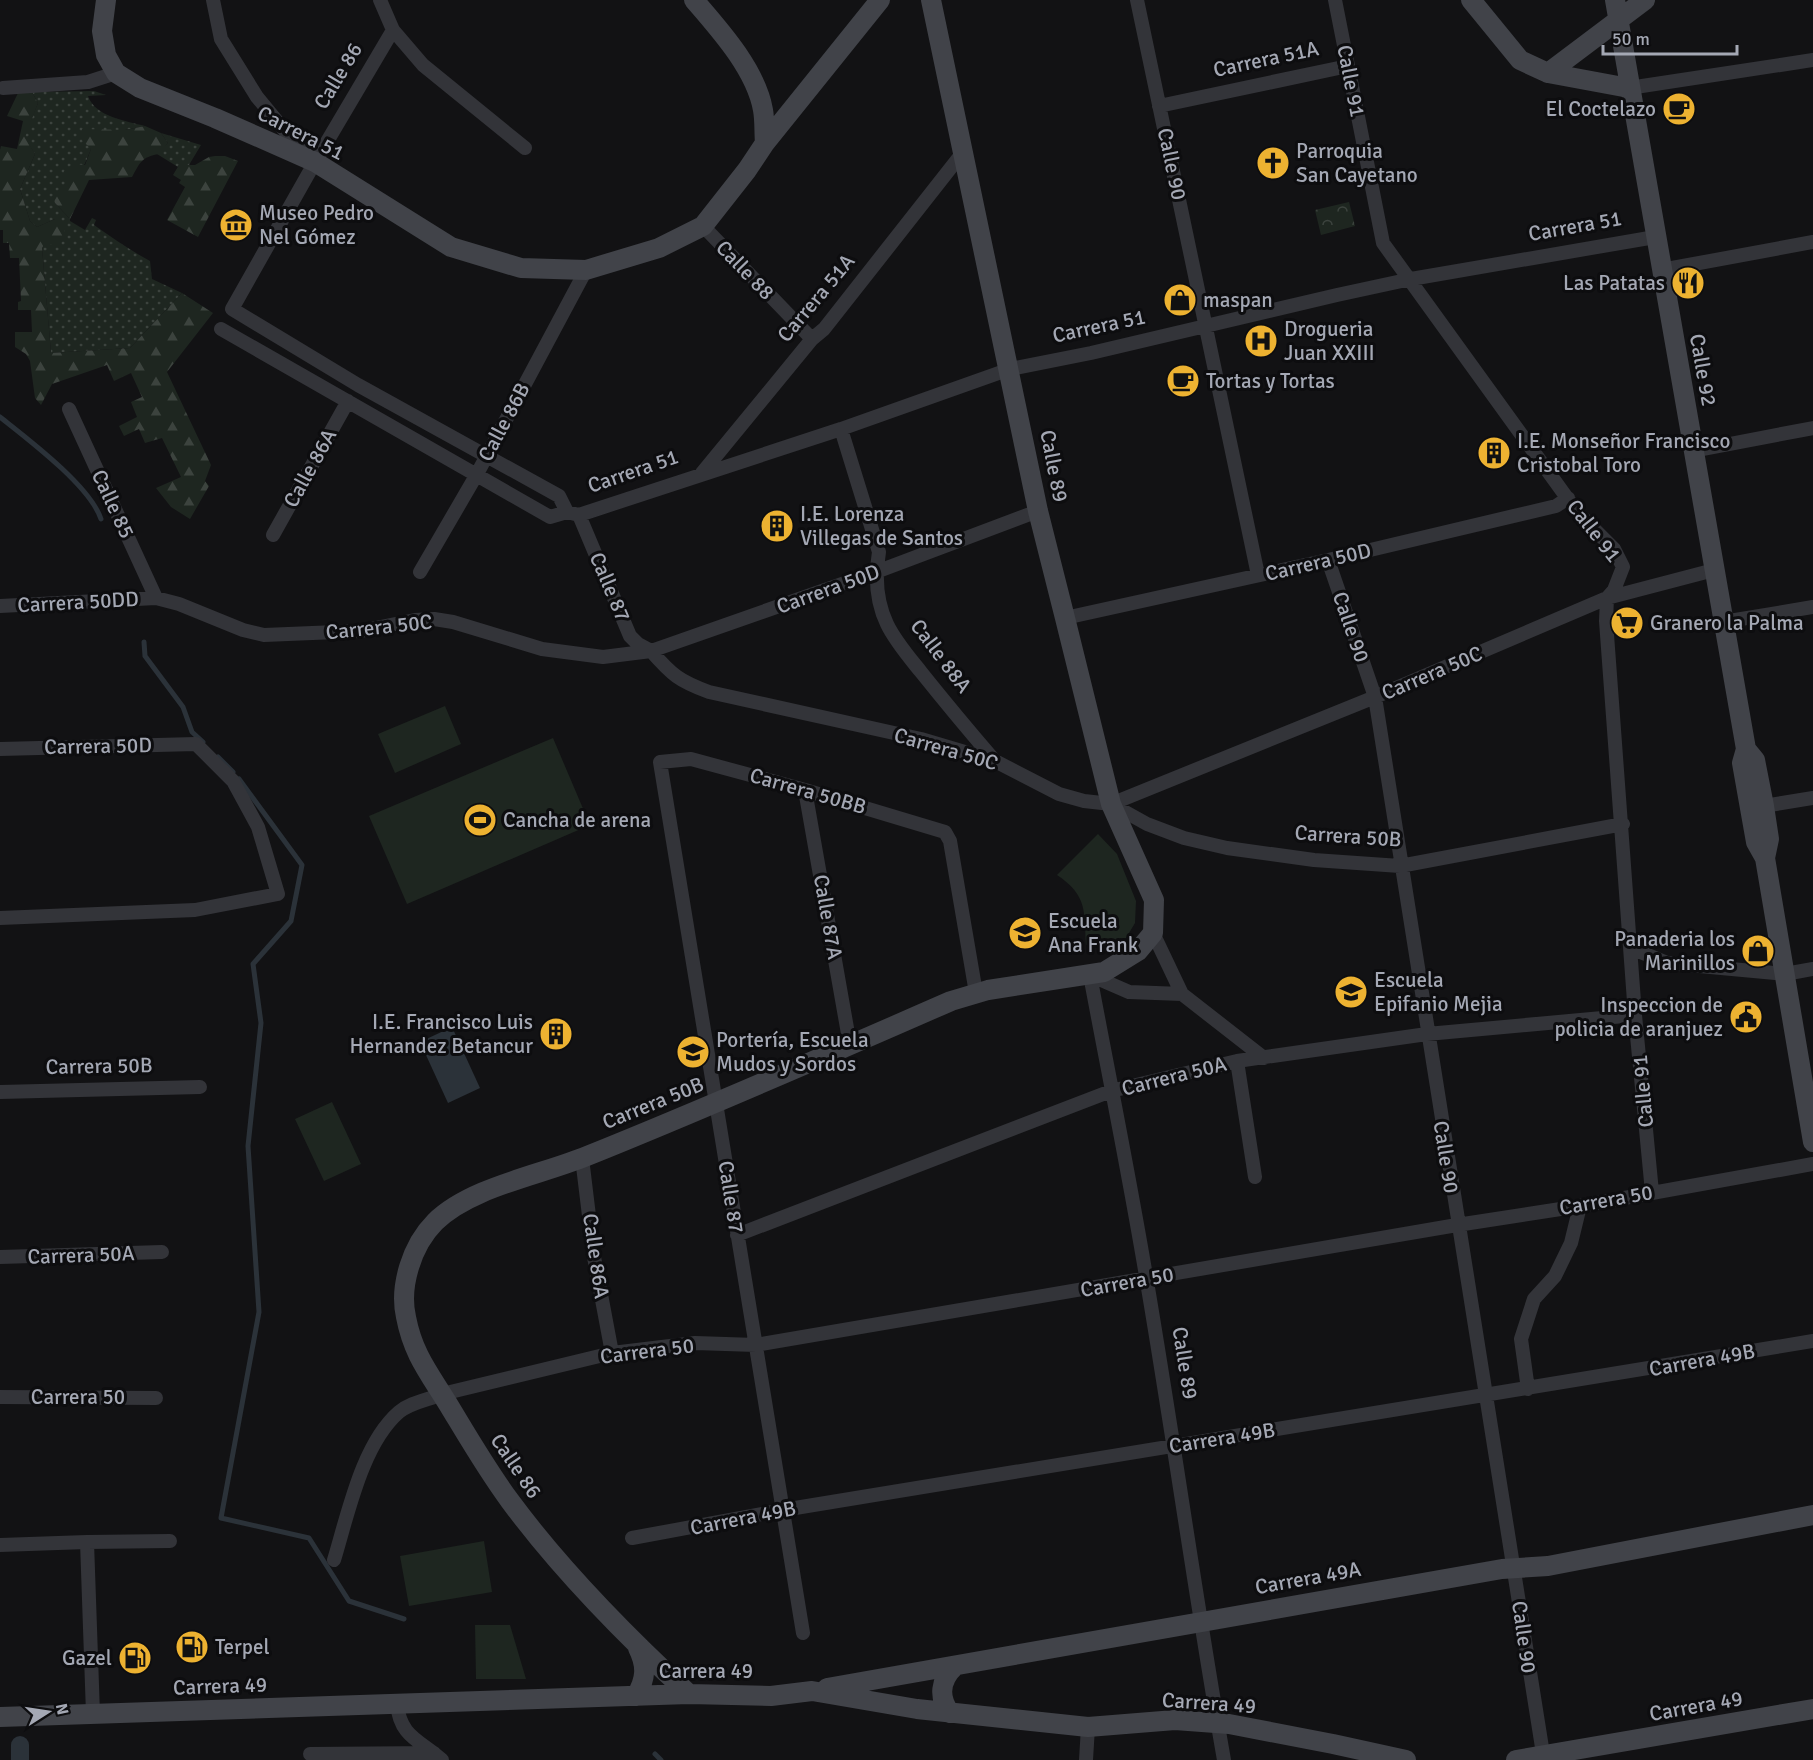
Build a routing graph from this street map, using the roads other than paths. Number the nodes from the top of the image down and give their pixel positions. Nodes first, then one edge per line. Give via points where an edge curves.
1 (106, 0) edge
2 (213, 0) edge
3 (380, 0) edge
4 (694, 0) edge
5 (880, 0) edge
6 (931, 0) edge
7 (1137, 0) edge
8 (1335, 0) edge
9 (1471, 0) edge
10 (1615, 0) edge
11 (1646, 0) edge
12 (1619, 21) junction
13 (393, 30) junction
14 (1813, 60) edge
15 (1348, 66) junction
16 (116, 73) junction
17 (1548, 73) junction
18 (1588, 80) junction
19 (3, 88) dead end
20 (1629, 88) junction
21 (1159, 106) junction
22 (1636, 127) junction
23 (765, 143) junction
24 (525, 148) dead end
25 (964, 151) junction
26 (315, 162) junction
27 (703, 226) junction
28 (1655, 237) junction
29 (1813, 242) edge
30 (586, 270) junction
31 (1661, 270) junction
32 (1411, 279) junction
33 (236, 302) joint
34 (1206, 325) junction
35 (221, 329) dead end
36 (812, 339) junction
37 (1010, 369) junction
38 (348, 401) junction
39 (69, 410) dead end
40 (1813, 428) edge
41 (841, 429) junction
42 (1693, 451) junction
43 (486, 455) junction
44 (702, 473) junction
45 (477, 474) junction
46 (1568, 498) junction
47 (1038, 511) junction
48 (573, 513) junction
49 (273, 535) dead end
50 (1328, 560) junction
51 (1714, 570) junction
52 (420, 572) dead end
53 (876, 572) junction
54 (1258, 575) junction
55 (156, 598) junction
56 (1607, 598) junction
57 (0, 606) edge
58 (1813, 607) edge
59 (1065, 618) junction
60 (1723, 622) junction
61 (651, 651) junction
62 (1375, 697) junction
63 (0, 749) edge
64 (1746, 749) junction
65 (995, 761) junction
66 (660, 762) joint
67 (805, 790) junction
68 (1813, 798) edge
69 (1111, 804) junction
70 (1764, 806) junction
71 (1623, 824) junction
72 (1766, 858) junction
73 (1400, 866) junction
74 (0, 918) edge
75 (1153, 933) junction
76 (1631, 948) junction
77 (1813, 969) edge
78 (1785, 974) junction
79 (1090, 975) junction
80 (976, 993) junction
81 (1182, 993) junction
82 (1635, 1015) junction
83 (1427, 1034) junction
84 (850, 1046) junction
85 (1264, 1058) junction
86 (1237, 1061) junction
87 (200, 1087) dead end
88 (1111, 1091) junction
89 (0, 1092) edge
90 (716, 1104) junction
91 (1813, 1142) edge
92 (582, 1158) junction
93 (1813, 1164) edge
94 (1256, 1177) dead end
95 (1652, 1192) junction
96 (1580, 1206) junction
97 (1457, 1225) junction
98 (737, 1235) junction
99 (162, 1252) dead end
100 (0, 1257) edge
101 (1147, 1278) junction
102 (404, 1284) joint
103 (1813, 1341) edge
104 (756, 1345) junction
105 (612, 1353) junction
106 (1528, 1389) junction
107 (442, 1394) junction
108 (1485, 1395) junction
109 (0, 1397) edge
110 (156, 1398) dead end
111 (1174, 1446) junction
112 (783, 1510) junction
113 (1813, 1515) edge
114 (632, 1538) dead end
115 (170, 1541) dead end
116 (87, 1542) junction
117 (0, 1545) edge
118 (334, 1560) dead end
119 (1514, 1568) junction
120 (1201, 1622) junction
121 (803, 1633) dead end
122 (638, 1647) junction
123 (955, 1666) junction
124 (812, 1691) junction
125 (689, 1694) junction
126 (636, 1696) junction
127 (397, 1704) junction
128 (1813, 1709) edge
129 (950, 1713) junction
130 (93, 1714) junction
131 (0, 1717) edge
132 (1218, 1724) junction
133 (1088, 1727) junction
134 (310, 1754) dead end
135 (1346, 1754) edge
136 (438, 1756) edge
137 (1543, 1758) edge
138 (1086, 1760) edge
139 (1224, 1760) edge
140 (1406, 1760) edge
141 (1516, 1760) edge

1 - 16 street via 102,31 106,55
2 - 26 street via 221,39 256,97
3 - 13 street
4 - 23 street via 753,79 763,110
5 - 23 street, Carrera 51
6 - 25 street, Calle 89
7 - 21 street, Calle 90
8 - 15 street, Calle 91
9 - 17 street via 1520,60
10 - 12 street, Calle 92
11 - 12 street
12 - 17 street
12 - 20 street, Calle 92
13 - 24 street via 423,65
13 - 26 street, Calle 86
14 - 20 street
15 - 21 street, Carrera 51A
15 - 32 street, Calle 91 via 1383,243
16 - 19 street via 88,82
16 - 26 street, Carrera 51 via 140,88
17 - 18 street
18 - 20 street
18 - 22 street via 1623,108
20 - 22 street, Calle 92
21 - 34 street, Calle 90
22 - 28 street, Calle 92
23 - 27 street, Carrera 51
25 - 36 street, Carrera 51A via 824,329
25 - 37 street, Calle 89
26 - 30 street, Carrera 51 via 451,247 521,268
26 - 33 street, Calle 86
27 - 30 street, Carrera 51 via 659,248
27 - 36 street, Calle 88
28 - 31 street, Calle 92
28 - 32 street, Carrera 51
29 - 31 street
30 - 43 street, Calle 86B
31 - 42 street, Calle 92
32 - 34 street, Carrera 51
32 - 46 street, Calle 91
33 - 43 street, Carrera 51 via 232,309 240,314
34 - 37 street, Carrera 51
34 - 54 street, Calle 90
35 - 38 street, Carrera 51
36 - 44 street, Carrera 51A
37 - 41 street, Carrera 51
37 - 47 street, Calle 89
38 - 45 street, Carrera 51
38 - 49 street, Calle 86A
39 - 55 street, Calle 85
40 - 42 street
41 - 44 street, Carrera 51
41 - 53 street, Calle 88A via 879,552
42 - 51 street, Calle 92
43 - 45 street, Calle 86B
43 - 48 street, Carrera 51 via 559,496
44 - 48 street, Carrera 51
45 - 48 street, Carrera 51 via 550,517
45 - 52 street, Calle 86B
46 - 50 street, Carrera 50D via 1556,506
46 - 56 street, Calle 91 via 1614,549 1623,567
47 - 53 street, Carrera 50D
47 - 59 street, Calle 89
48 - 61 street, Calle 87 via 630,636
50 - 54 street, Carrera 50D
50 - 62 street, Calle 90
51 - 56 street, Carrera 50C
51 - 60 street, Calle 92
53 - 61 street, Carrera 50D
53 - 65 street, Calle 88A via 879,600 897,640
54 - 59 street, Carrera 50D
55 - 57 street, Carrera 50DD
55 - 61 street, Carrera 50C via 264,635 352,632 434,619 542,649 603,657
56 - 62 street, Carrera 50C
56 - 71 street, Calle 91
58 - 60 street
59 - 69 street, Calle 89
60 - 64 street, Calle 92
61 - 65 street, Carrera 50C via 675,677 709,692 921,739
62 - 69 street, Carrera 50C
62 - 73 street, Calle 90
63 - 74 street, Carrera 50D via 196,744 233,781 258,827 278,894 195,910
64 - 70 street, Calle 92 via 1755,760
64 - 72 street, Calle 92 via 1742,763 1756,842
65 - 69 street, Carrera 50C via 1059,794
66 - 67 street, Carrera 50BB via 691,759
66 - 90 street, Calle 87
67 - 80 street, Carrera 50BB via 945,832 950,840
67 - 84 street, Calle 87A
68 - 70 street
69 - 73 street, Carrera 50B via 1147,824 1227,848
69 - 75 street, Calle 89 via 1154,900
70 - 72 street, Calle 92 via 1769,839
71 - 73 street, Carrera 50B
71 - 76 street, Calle 91
72 - 78 street, Calle 92
73 - 83 street, Calle 90
75 - 79 street, Carrera 50B via 1124,961
75 - 81 street
76 - 78 street via 1667,963
76 - 82 street, Calle 91
77 - 78 street
78 - 91 street, Calle 92
79 - 80 street, Carrera 50B
79 - 81 street via 1129,992
79 - 88 street, Calle 89
80 - 84 street, Carrera 50B
81 - 85 street
82 - 83 street, Carrera 50A
82 - 95 street, Calle 91
83 - 85 street, Carrera 50A
83 - 97 street, Calle 90
84 - 90 street, Carrera 50B
85 - 86 street, Carrera 50A
86 - 88 street, Carrera 50A
86 - 94 street
87 - 89 street, Carrera 50B
88 - 98 street, Carrera 50A
88 - 101 street, Calle 89
90 - 92 street, Carrera 50B
90 - 98 street, Calle 87
92 - 102 street, Carrera 50B via 458,1204 434,1223 414,1254
92 - 105 street, Calle 86A via 594,1257
93 - 95 street, Carrera 50
95 - 96 street, Carrera 50
96 - 97 street, Carrera 50
96 - 106 street via 1571,1243 1555,1276 1534,1299 1521,1339
97 - 101 street, Carrera 50
97 - 108 street, Calle 90
98 - 104 street, Calle 87
99 - 100 street, Carrera 50A
101 - 104 street, Carrera 50
101 - 111 street, Calle 89
102 - 107 street, Calle 86 via 405,1315 415,1352
103 - 106 street, Carrera 49B
104 - 105 street, Carrera 50 via 695,1343
104 - 112 street, Calle 87
105 - 107 street, Carrera 50
106 - 108 street, Carrera 49B
107 - 118 street, Carrera 50 via 415,1402 387,1424 359,1481
107 - 122 street, Calle 86 via 486,1467 527,1524
108 - 111 street, Carrera 49B
108 - 119 street, Calle 90
109 - 110 street, Carrera 50
111 - 112 street, Carrera 49B
111 - 120 street, Calle 89
112 - 114 street, Carrera 49B
112 - 121 street, Calle 87
113 - 119 street, Carrera 49A via 1548,1566
115 - 116 street
116 - 117 street
116 - 130 street
119 - 120 street, Carrera 49A
119 - 137 street, Calle 90
120 - 123 street, Carrera 49A
120 - 132 street, Calle 89
122 - 125 street, Calle 86
122 - 126 street, Calle 86 via 645,1671
123 - 124 street, Carrera 49A
123 - 129 street via 942,1689
124 - 125 street, Carrera 49 via 771,1696
124 - 129 street, Carrera 49
125 - 126 street, Carrera 49
126 - 127 street, Carrera 49
127 - 130 street, Carrera 49
127 - 136 street via 405,1732
128 - 137 street, Carrera 49
129 - 133 street, Carrera 49
130 - 131 street, Carrera 49
132 - 133 street, Carrera 49 via 1175,1720
132 - 135 street, Carrera 49
132 - 139 street, Calle 89
133 - 138 street
134 - 136 street
135 - 140 street, Carrera 49
137 - 141 street, Carrera 49

